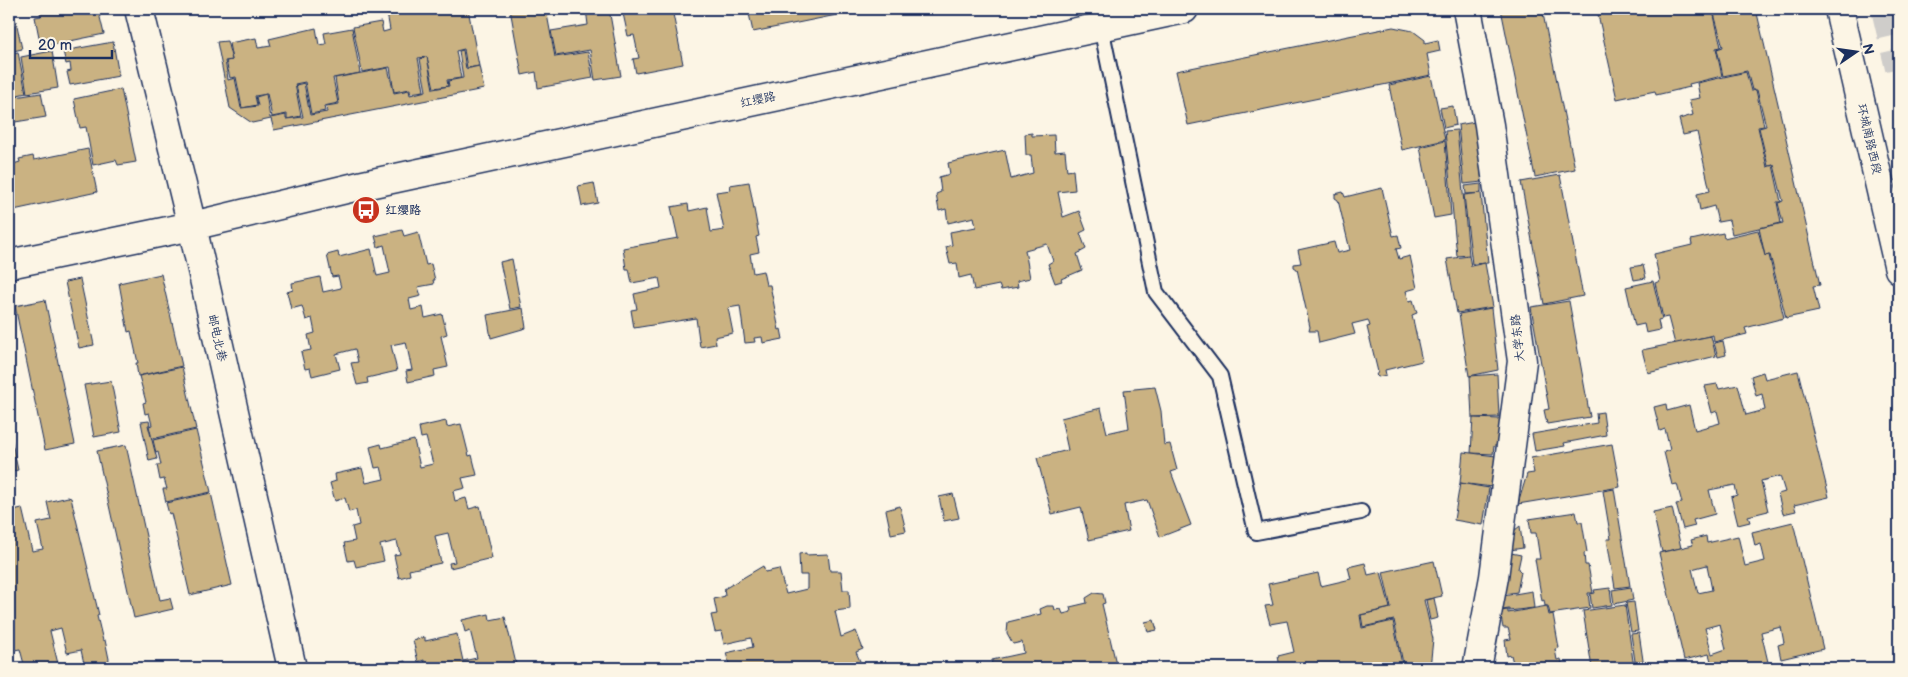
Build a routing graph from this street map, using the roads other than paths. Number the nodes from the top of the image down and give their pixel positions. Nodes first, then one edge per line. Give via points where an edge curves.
1 (139, 9) edge
2 (1184, 9) edge
3 (1467, 9) edge
4 (1839, 9) edge
5 (1101, 27) junction
6 (192, 226) junction
7 (9, 264) edge
8 (1899, 269) edge
9 (1361, 512) dead end
10 (292, 668) edge
11 (1477, 668) edge

1 - 6 street, 邮电北巷
2 - 5 street, 红缨路
3 - 11 street, 大学东路 via 1489,125 1522,361 1494,577
4 - 8 street, 环城南路西段
5 - 6 street, 红缨路 via 359,186
5 - 9 lane via 1156,292 1220,376 1256,532
6 - 7 street, 红缨路
6 - 10 street, 邮电北巷

